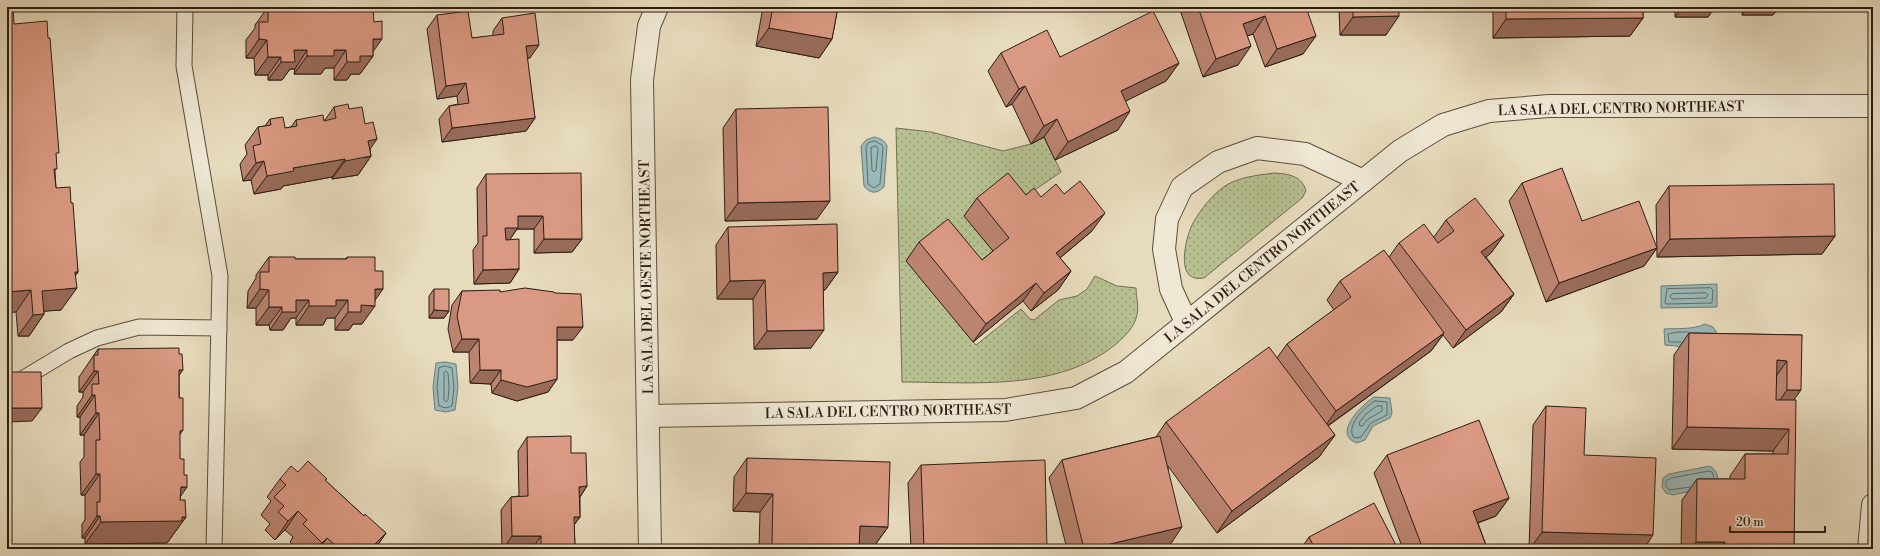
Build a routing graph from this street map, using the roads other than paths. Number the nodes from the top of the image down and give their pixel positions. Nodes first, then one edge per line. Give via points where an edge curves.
1 (185, 7) edge
2 (657, 7) edge
3 (1873, 106) edge
4 (1363, 181) junction
5 (1186, 322) junction
6 (219, 328) junction
7 (24, 378) edge
8 (649, 416) junction
9 (1872, 518) edge
10 (214, 549) edge
11 (650, 549) edge
12 (1869, 549) edge

1 - 6 lane via 184,66 220,276
2 - 8 street, LA SALA DEL OESTE NORTHEAST via 649,26 642,80
3 - 4 street, LA SALA DEL CENTRO NORTHEAST via 1549,106 1489,110 1443,125 1400,151
4 - 5 street, LA SALA DEL CENTRO NORTHEAST
4 - 5 street via 1305,154 1257,148 1218,162 1182,187 1167,219 1164,249 1171,289
5 - 8 street, LA SALA DEL CENTRO NORTHEAST via 1126,372 1076,398 1005,410
6 - 7 lane via 139,327 97,338 69,351
6 - 10 lane
8 - 11 street, LA SALA DEL OESTE NORTHEAST
9 - 12 street

